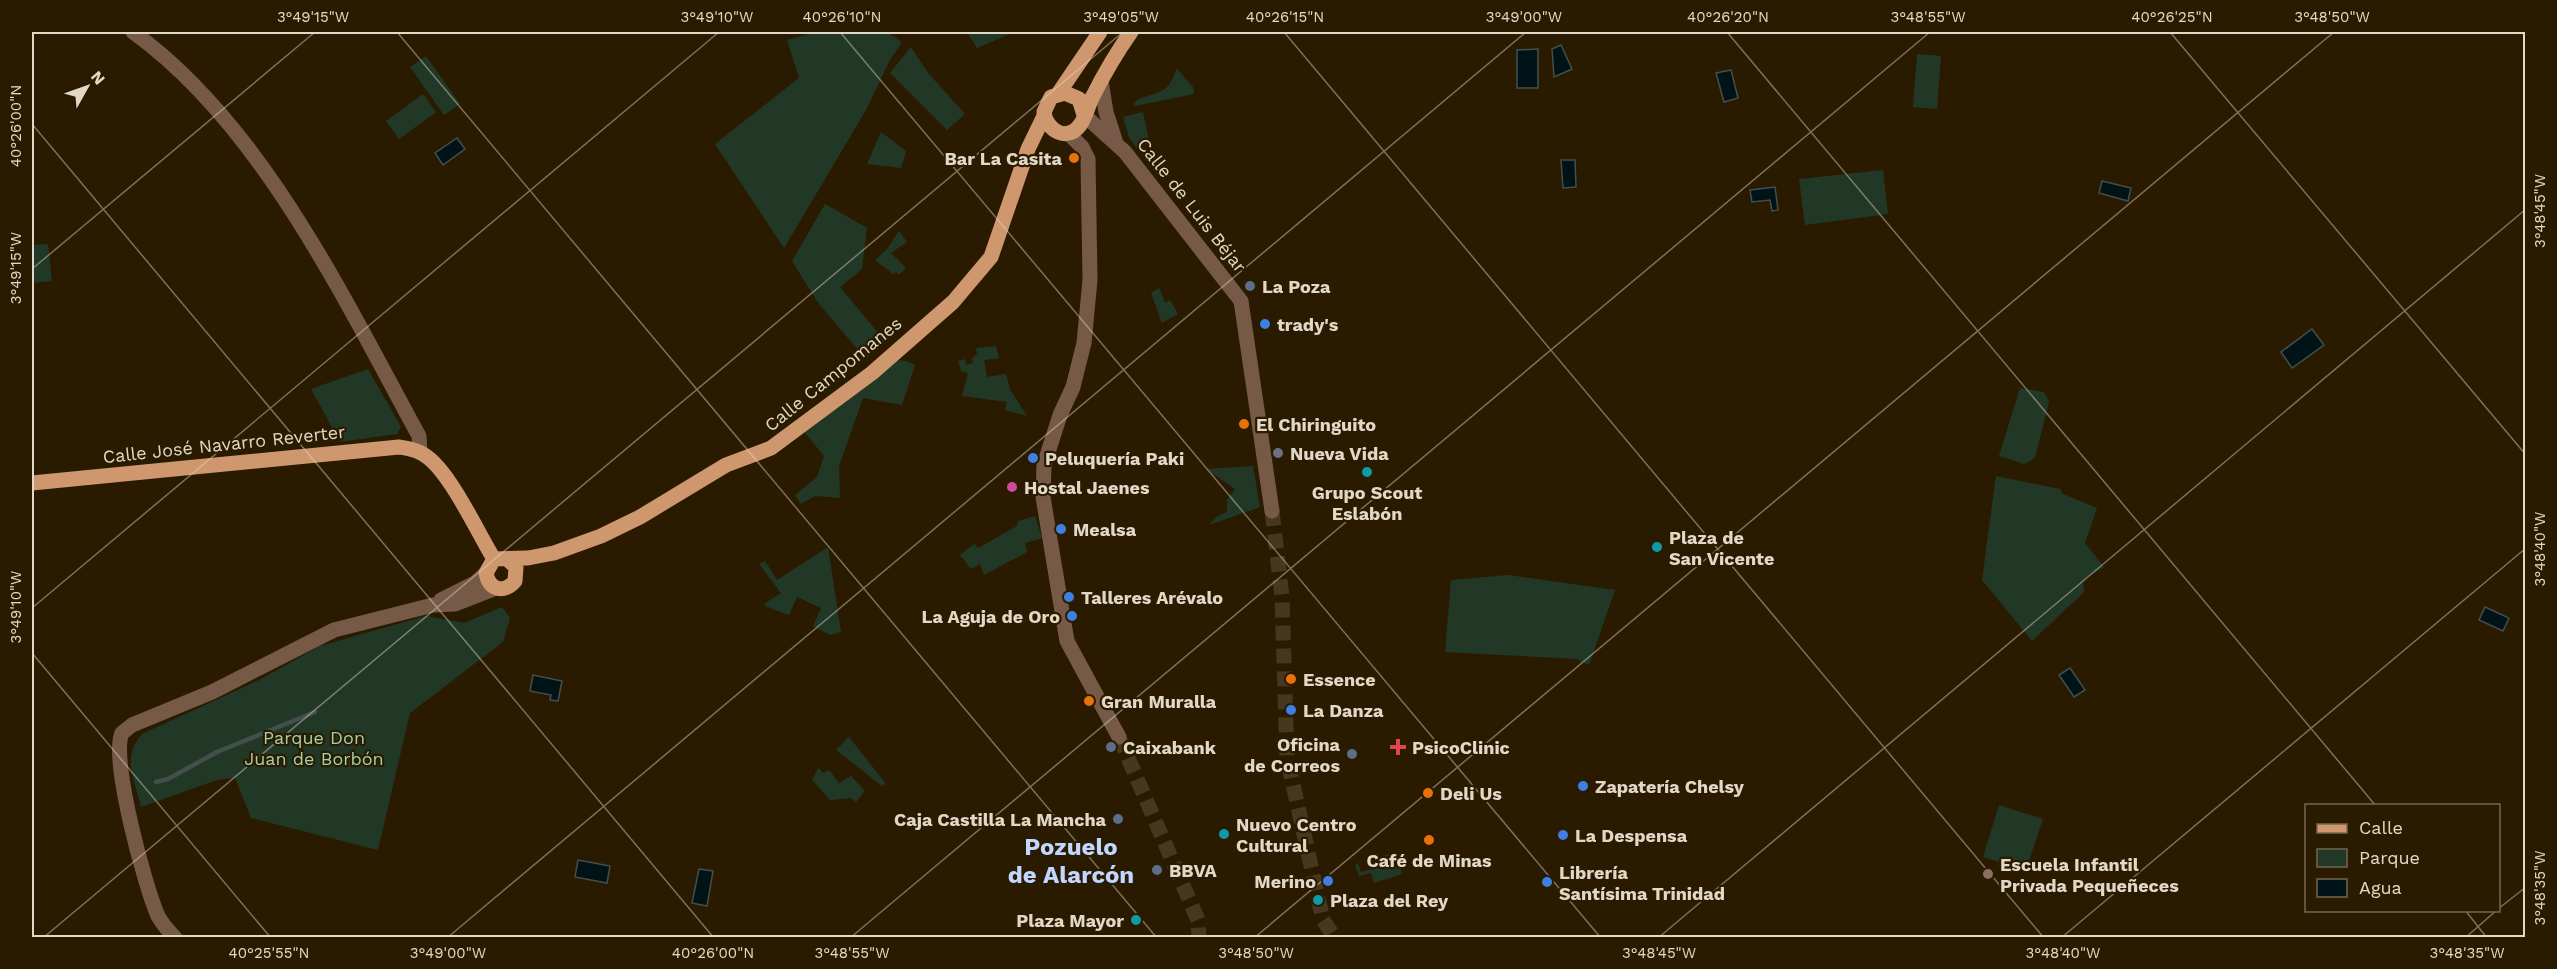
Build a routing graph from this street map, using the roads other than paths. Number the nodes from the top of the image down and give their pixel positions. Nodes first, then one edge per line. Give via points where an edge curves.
1 (133, 32) edge
2 (1100, 32) edge
3 (1131, 32) edge
4 (1101, 81) junction
5 (1058, 94) junction
6 (1084, 114) junction
7 (1044, 116) junction
8 (1068, 133) junction
9 (1115, 140) junction
10 (420, 452) junction
11 (32, 483) edge
12 (1272, 511) tunnel mouth
13 (501, 559) junction
14 (486, 573) junction
15 (496, 588) junction
16 (433, 604) junction
17 (1119, 737) tunnel mouth
18 (175, 938) edge

1 - 10 street via 198,86 276,188 315,247 419,436
2 - 5 main road
3 - 4 main road
4 - 6 main road
4 - 9 street
5 - 6 main road via 1075,96 1082,103
5 - 7 main road via 1047,102
6 - 8 main road via 1078,128
6 - 9 street, Calle de Luis Béjar
7 - 8 main road via 1053,130
7 - 13 main road, Calle Campomanes via 1028,149 991,256 953,302 872,373 771,448 726,465 639,517 565,551
8 - 17 street via 1083,147 1088,159 1090,280 1084,343 1073,387 1044,465 1045,512 1067,641
9 - 12 street, Calle de Luis Béjar via 1241,301
10 - 11 main road, Calle José Navarro Reverter via 389,448
10 - 13 main road via 440,469
13 - 14 main road
13 - 15 main road via 516,567 515,581 507,588
14 - 15 main road
14 - 16 street via 475,583
15 - 16 street via 455,604
16 - 18 street via 334,630 122,733 118,753 143,874 159,917

